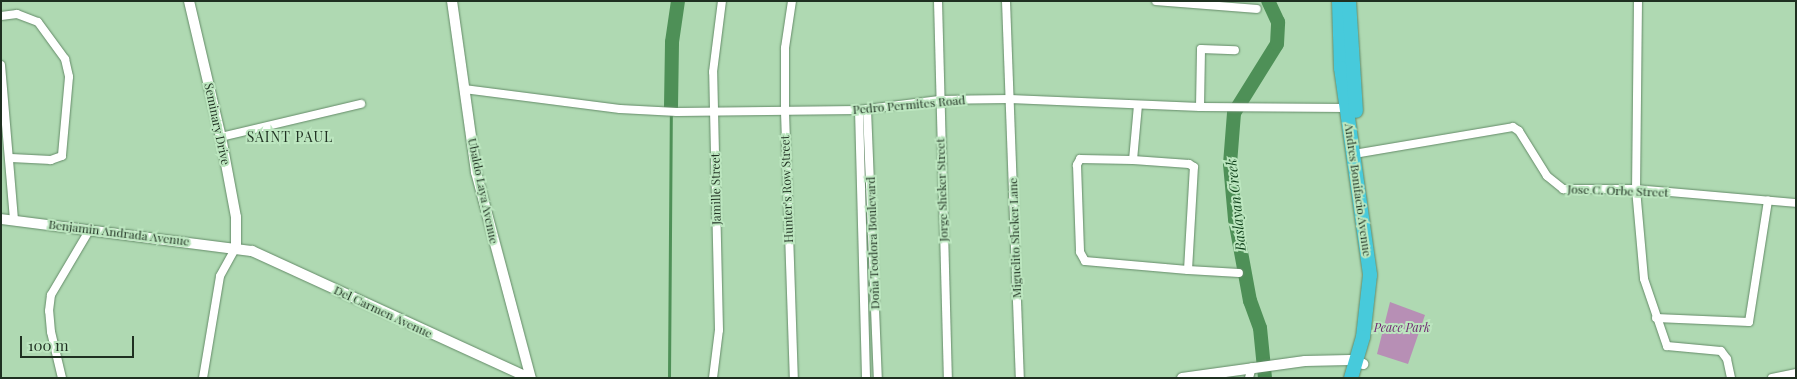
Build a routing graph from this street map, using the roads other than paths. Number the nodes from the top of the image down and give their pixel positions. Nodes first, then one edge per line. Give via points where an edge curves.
1 (189, 1) edge
2 (452, 1) edge
3 (722, 1) edge
4 (792, 1) edge
5 (938, 1) edge
6 (1006, 1) edge
7 (1156, 1) edge
8 (1339, 1) edge
9 (1349, 1) edge
10 (1638, 1) edge
11 (1257, 9) dead end
12 (1, 16) edge
13 (1235, 50) dead end
14 (1, 65) edge
15 (464, 89) junction
16 (1010, 99) junction
17 (939, 100) junction
18 (361, 104) dead end
19 (1138, 105) junction
20 (1200, 107) junction
21 (1351, 108) junction
22 (863, 110) junction
23 (714, 112) junction
24 (785, 112) junction
25 (221, 137) junction
26 (1358, 153) junction
27 (11, 158) junction
28 (1133, 160) junction
29 (1636, 190) junction
30 (1768, 200) junction
31 (1796, 204) edge
32 (1, 219) edge
33 (14, 220) junction
34 (90, 229) junction
35 (236, 247) junction
36 (1188, 270) junction
37 (1239, 273) dead end
38 (1656, 318) junction
39 (1262, 366) junction
40 (1360, 368) edge
41 (1796, 373) edge
42 (62, 378) edge
43 (203, 378) edge
44 (530, 378) edge
45 (713, 378) edge
46 (794, 378) edge
47 (866, 378) edge
48 (878, 378) edge
49 (948, 378) edge
50 (1020, 378) edge
51 (1182, 378) edge
52 (1249, 378) edge
53 (1351, 378) edge
54 (1732, 378) edge
55 (1772, 378) edge

1 - 25 street, Seminary Drive
2 - 15 street, Ubaldo Laya Avenue
3 - 23 street, Jamille Street via 713,72
4 - 24 street, Hunter's Row Street via 785,48
5 - 17 street, Jorge Sheker Street
6 - 16 street, Miguelito Sheker Lane
7 - 11 street
8 - 21 highway, Andres Bonifacio Avenue
9 - 21 highway, Andres Bonifacio Avenue
10 - 29 street
12 - 27 street via 17,14 38,22 65,59 69,77 62,156 51,160
13 - 20 street via 1201,48
14 - 27 street
15 - 23 street, Pedro Permites Road via 620,109
15 - 44 street, Ubaldo Laya Avenue via 476,172
16 - 17 street, Pedro Permites Road
16 - 19 street, Pedro Permites Road
16 - 50 street, Miguelito Sheker Lane
17 - 22 street, Pedro Permites Road
17 - 49 street, Jorge Sheker Street
18 - 25 street
19 - 20 street, Pedro Permites Road
19 - 28 street
20 - 21 street, Pedro Permites Road
21 - 26 highway, Andres Bonifacio Avenue
22 - 24 street, Pedro Permites Road
22 - 47 street, Doña Teodora Boulevard
22 - 48 street, Doña Teodora Boulevard
23 - 24 street, Pedro Permites Road
23 - 45 street, Jamille Street via 719,330
24 - 46 street, Hunter's Row Street
25 - 35 street, Seminary Drive via 236,217
26 - 29 street, Jose C. Orbe Street via 1512,127 1519,131 1556,186 1572,191
26 - 40 highway, Andres Bonifacio Avenue via 1378,265 1376,300
27 - 33 street
28 - 36 street via 1189,164 1196,171
28 - 36 street via 1084,157 1079,161 1082,259
29 - 30 street, Jose C. Orbe Street
29 - 38 street via 1644,279
30 - 31 street, Jose C. Orbe Street
30 - 38 street via 1749,322
32 - 33 street, Benjamin Andrada Avenue
33 - 34 street, Benjamin Andrada Avenue
34 - 35 street, Benjamin Andrada Avenue
34 - 42 street via 51,295 50,325
35 - 43 street via 220,276
35 - 44 street, Del Carmen Avenue via 291,268
36 - 37 street
38 - 54 street via 1670,348 1721,351 1727,359
39 - 40 street via 1321,360
39 - 51 street
39 - 52 street
40 - 53 highway, Andres Bonifacio Avenue
41 - 55 street

